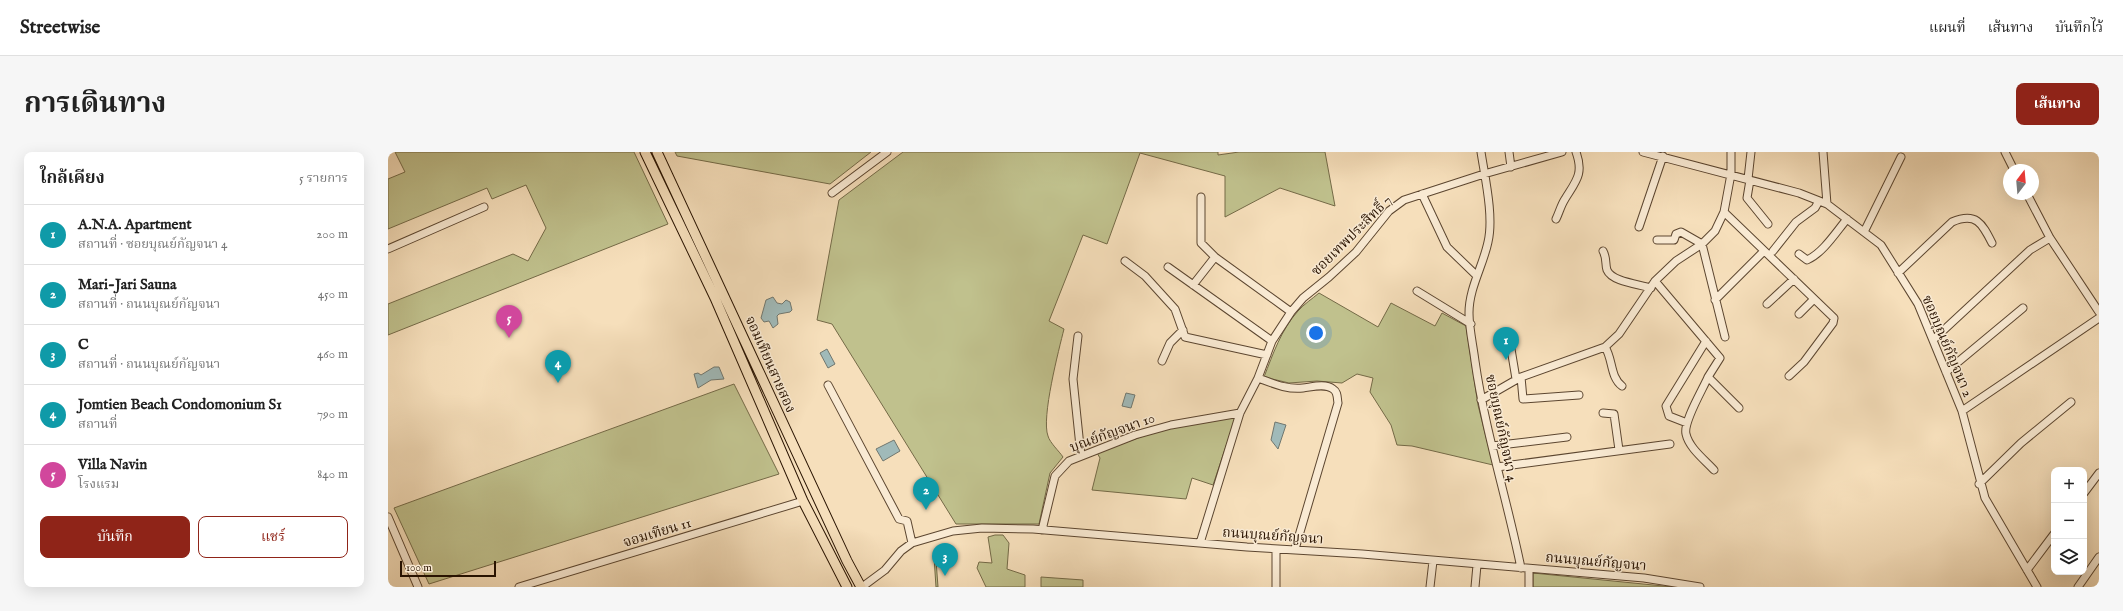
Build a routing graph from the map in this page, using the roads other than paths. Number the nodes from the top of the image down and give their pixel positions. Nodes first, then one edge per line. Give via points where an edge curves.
1 (645, 152) edge
2 (657, 152) edge
3 (887, 152) edge
4 (1481, 152) edge
5 (1509, 152) edge
6 (1562, 152) edge
7 (1576, 152) edge
8 (1643, 152) edge
9 (1731, 152) edge
10 (1751, 152) edge
11 (1823, 152) edge
12 (2005, 152) edge
13 (1663, 156) junction
14 (1901, 157) dead end
15 (2011, 164) edge
16 (1511, 167) junction
17 (1484, 174) junction
18 (1731, 174) junction
19 (1749, 179) junction
20 (832, 193) dead end
21 (1422, 194) junction
22 (1201, 197) dead end
23 (2030, 200) edge
24 (1819, 201) junction
25 (1827, 204) junction
26 (484, 207) dead end
27 (1724, 212) junction
28 (1556, 219) dead end
29 (1847, 219) junction
30 (1768, 224) dead end
31 (1639, 226) dead end
32 (1864, 232) junction
33 (2050, 238) junction
34 (1657, 240) dead end
35 (1992, 243) dead end
36 (1702, 244) junction
37 (388, 249) edge
38 (1764, 250) junction
39 (1603, 251) dead end
40 (1773, 251) dead end
41 (1799, 254) dead end
42 (1215, 257) junction
43 (1126, 260) dead end
44 (1168, 267) dead end
45 (1898, 272) junction
46 (1477, 276) junction
47 (1794, 279) junction
48 (1653, 285) junction
49 (1193, 286) junction
50 (1417, 291) dead end
51 (724, 294) junction
52 (715, 298) junction
53 (1814, 299) junction
54 (1715, 300) junction
55 (1767, 304) dead end
56 (2023, 308) dead end
57 (1291, 312) junction
58 (2099, 312) edge
59 (1799, 314) dead end
60 (2099, 318) edge
61 (1470, 324) junction
62 (1183, 330) junction
63 (1078, 336) dead end
64 (1725, 337) dead end
65 (1933, 340) junction
66 (1272, 341) junction
67 (1706, 342) junction
68 (1605, 346) junction
69 (1511, 349) dead end
70 (1267, 356) junction
71 (1162, 361) dead end
72 (1946, 372) junction
73 (1789, 376) dead end
74 (1708, 377) junction
75 (1258, 378) junction
76 (1519, 378) junction
77 (828, 386) dead end
78 (1622, 386) dead end
79 (1579, 395) dead end
80 (1481, 400) junction
81 (2071, 402) dead end
82 (1739, 408) dead end
83 (1962, 411) junction
84 (1240, 413) junction
85 (1603, 413) dead end
86 (1687, 422) junction
87 (1567, 437) dead end
88 (1670, 444) dead end
89 (1492, 446) junction
90 (1619, 450) junction
91 (1081, 456) junction
92 (1497, 467) junction
93 (1714, 470) dead end
94 (2099, 473) edge
95 (1979, 484) junction
96 (2087, 489) edge
97 (803, 501) junction
98 (388, 517) edge
99 (827, 519) junction
100 (815, 525) junction
101 (1042, 530) junction
102 (2051, 538) edge
103 (912, 543) junction
104 (1200, 543) junction
105 (1276, 549) junction
106 (1295, 549) junction
107 (2099, 557) edge
108 (1433, 561) junction
109 (1477, 565) junction
110 (1521, 568) junction
111 (1529, 569) junction
112 (2027, 570) junction
113 (418, 587) edge
114 (519, 587) edge
115 (847, 587) edge
116 (862, 587) edge
117 (1276, 587) edge
118 (1430, 587) edge
119 (1476, 587) edge
120 (1530, 587) edge
121 (1700, 587) edge
122 (2037, 587) edge
123 (2078, 587) edge

1 - 52 main road, จอมเทียนสายสอง
2 - 51 main road, จอมเทียนสายสอง
3 - 20 street
4 - 17 street, ซอยบุณย์กัญจนา 4
5 - 16 street
6 - 16 street, ซอยเทพประสิทธิ์ 7
7 - 28 street via 1579,165 1577,182 1564,200
8 - 13 street, ซอยบุณย์กัญจนา 2
9 - 18 street
10 - 19 street
11 - 25 street
12 - 15 street
13 - 18 street, ซอยบุณย์กัญจนา 2
13 - 31 street
14 - 32 street
16 - 17 street, ซอยเทพประสิทธิ์ 7
17 - 21 street, ซอยเทพประสิทธิ์ 7
17 - 46 street, ซอยบุณย์กัญจนา 4 via 1491,226
18 - 19 street, ซอยบุณย์กัญจนา 2
18 - 27 street
19 - 24 street, ซอยบุณย์กัญจนา 2
19 - 30 street via 1747,198
21 - 46 street via 1447,247
21 - 57 street, ซอยเทพประสิทธิ์ 7 via 1404,200 1389,211 1356,252 1303,298
22 - 42 street via 1201,243
23 - 33 street
24 - 25 street, ซอยบุณย์กัญจนา 2
24 - 40 street via 1815,208 1796,222
25 - 29 street, ซอยบุณย์กัญจนา 2
26 - 37 street
27 - 36 street via 1715,231
27 - 38 street
29 - 32 street, ซอยบุณย์กัญจนา 2
29 - 41 street via 1825,246 1810,258 1807,260
32 - 45 street, ซอยบุณย์กัญจนา 2 via 1881,244
33 - 58 street
33 - 65 street via 2030,250
34 - 36 street via 1674,240 1676,234 1681,232
35 - 45 street via 1978,220 1960,219 1952,222
36 - 48 street via 1676,260
36 - 54 street
38 - 47 street
38 - 54 street
39 - 48 street via 1610,274 1622,281
42 - 49 street
42 - 57 street
43 - 62 street via 1145,276 1175,310
44 - 49 street
45 - 65 street, ซอยบุณย์กัญจนา 2 via 1918,304
46 - 61 street, ซอยบุณย์กัญจนา 4 via 1469,312
47 - 53 street
47 - 55 street
48 - 67 street
48 - 68 street via 1619,334
49 - 66 street
50 - 61 street
51 - 52 street
51 - 99 main road, จอมเทียนสายสอง via 770,400
52 - 97 main road, จอมเทียนสายสอง
53 - 59 street
53 - 73 street via 1834,320 1808,356
54 - 64 street
56 - 72 street
57 - 66 street, ซอยเทพประสิทธิ์ 7
60 - 83 street
61 - 80 street, ซอยบุณย์กัญจนา 4
62 - 70 street via 1185,337
62 - 71 street via 1170,344
63 - 91 street via 1073,379
65 - 72 street, ซอยบุณย์กัญจนา 2
66 - 70 street, ซอยเทพประสิทธิ์ 7
67 - 74 street via 1720,358
67 - 86 street via 1666,406 1669,416
68 - 76 street
68 - 78 street via 1616,382
69 - 76 street
70 - 75 street, ซอยเทพประสิทธิ์ 7
72 - 83 street, ซอยบุณย์กัญจนา 2
74 - 82 street
74 - 86 street
75 - 84 street, ซอยเทพประสิทธิ์ 7
75 - 106 street via 1284,387 1327,386 1337,393 1338,403
76 - 79 street via 1523,399
76 - 80 street
77 - 103 street via 899,519 907,521
80 - 89 street, ซอยบุณย์กัญจนา 4
81 - 95 street via 2021,443
83 - 95 street, ซอยบุณย์กัญจนา 2
84 - 91 street, บุณย์กัญจนา 10 via 1171,425 1135,435
84 - 104 street, ซอยเทพประสิทธิ์ 7
85 - 90 street via 1615,416
86 - 93 street via 1685,433 1691,445
87 - 89 street
88 - 90 street
89 - 92 street, ซอยบุณย์กัญจนา 4
90 - 92 street
91 - 101 street, บุณย์กัญจนา 10 via 1069,462 1055,476
92 - 110 street, ซอยบุณย์กัญจนา 4
94 - 96 street
95 - 112 street, ซอยบุณย์กัญจนา 2 via 1984,498
97 - 100 main road, จอมเทียนสายสอง
97 - 114 street, จอมเทียน 11
98 - 113 street
99 - 100 street
99 - 116 main road, จอมเทียนสายสอง
100 - 115 main road, จอมเทียนสายสอง
101 - 103 street, ถนนบุณย์กัญจนา via 982,528 952,531
101 - 104 street, ถนนบุณย์กัญจนา
102 - 112 street
103 - 116 street, ถนนบุณย์กัญจนา via 900,551 885,570
104 - 105 street, ถนนบุณย์กัญจนา
105 - 106 street, ถนนบุณย์กัญจนา
105 - 117 street
106 - 108 street, ถนนบุณย์กัญจนา
107 - 123 street
108 - 109 street, ถนนบุณย์กัญจนา
108 - 118 street
109 - 110 street, ถนนบุณย์กัญจนา
109 - 119 street
110 - 111 street, ถนนบุณย์กัญจนา
111 - 120 street
111 - 121 street, ถนนบุณย์กัญจนา via 1644,578
112 - 122 street, ซอยบุณย์กัญจนา 2

